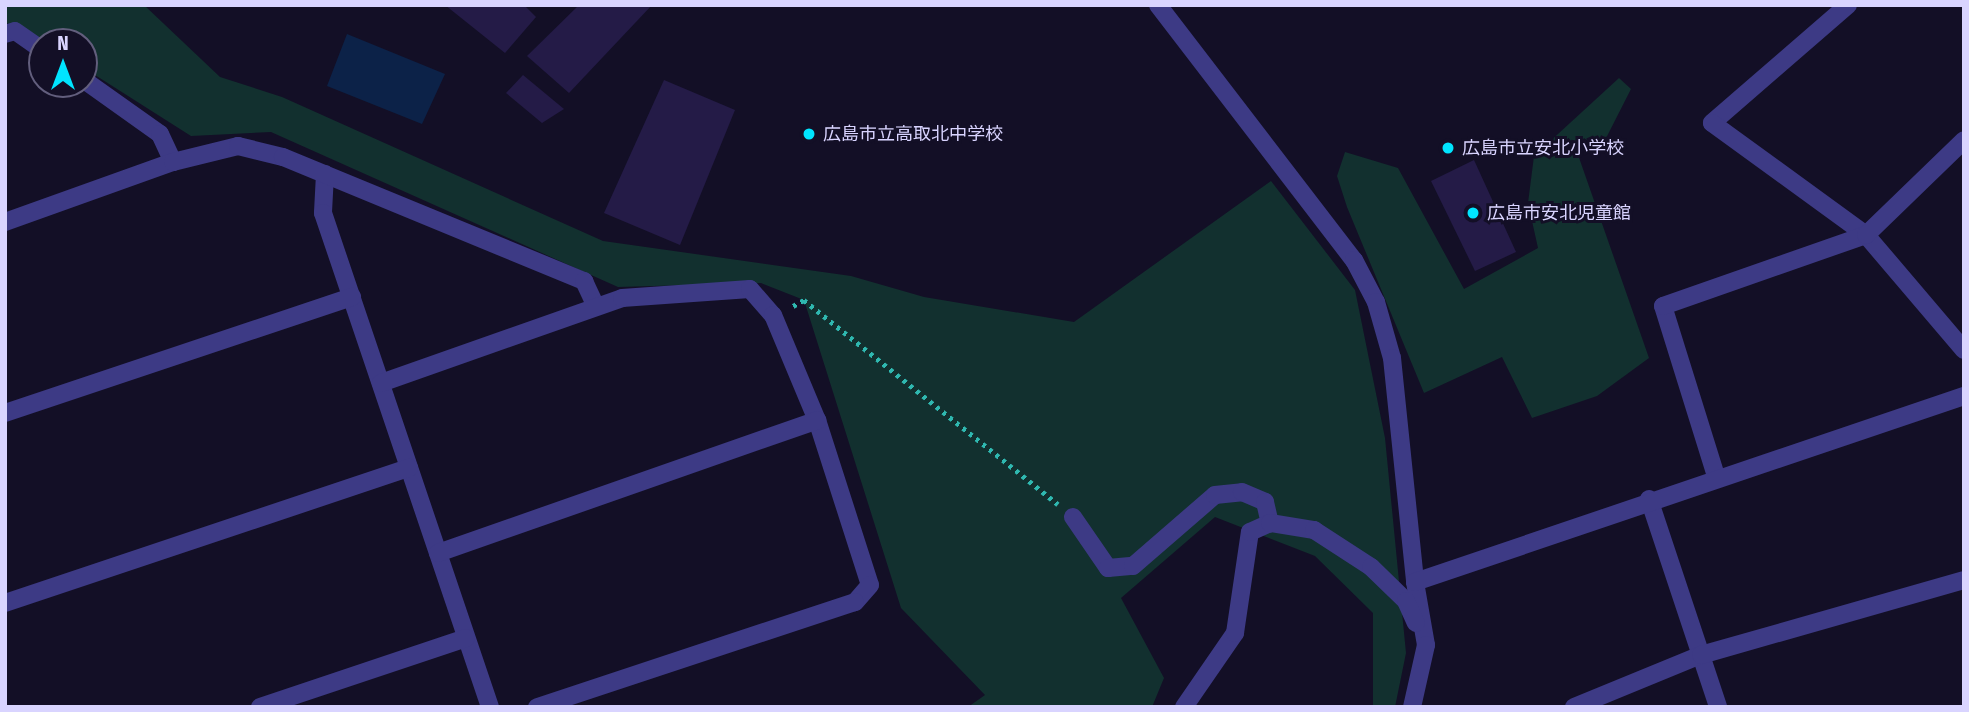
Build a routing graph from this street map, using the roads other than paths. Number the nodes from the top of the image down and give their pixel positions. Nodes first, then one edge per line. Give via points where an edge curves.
1 (1158, 5) edge
2 (1848, 5) edge
3 (5, 34) edge
4 (28, 40) edge
5 (98, 90) edge
6 (1964, 140) edge
7 (173, 162) junction
8 (325, 174) junction
9 (5, 222) edge
10 (1866, 235) junction
11 (352, 297) junction
12 (595, 305) junction
13 (1964, 350) edge
14 (381, 383) junction
15 (1964, 396) edge
16 (5, 414) edge
17 (817, 420) junction
18 (409, 468) junction
19 (1716, 476) junction
20 (1649, 499) junction
21 (1073, 517) road end
22 (1270, 523) junction
23 (438, 553) junction
24 (1964, 580) edge
25 (1415, 582) junction
26 (5, 603) edge
27 (466, 638) junction
28 (1426, 645) junction
29 (1701, 655) junction
30 (260, 707) edge
31 (490, 707) edge
32 (537, 707) edge
33 (1184, 707) edge
34 (1412, 707) edge
35 (1574, 707) edge
36 (1718, 707) edge

1 - 25 street via 1354,260 1376,302 1392,358
2 - 10 street via 1712,123
3 - 4 street via 15,31
5 - 7 street via 160,134
6 - 10 street
7 - 8 street via 238,146
7 - 9 street
8 - 11 street via 323,213
8 - 12 street via 583,281
10 - 13 street
10 - 19 street via 1663,306
11 - 14 street
11 - 16 street
12 - 14 street
12 - 17 street via 750,289 773,315
14 - 18 street
15 - 19 street
17 - 23 street
17 - 32 street via 870,585 855,602
18 - 23 street
18 - 26 street
19 - 20 street
20 - 25 street
20 - 29 street
21 - 22 street via 1108,568 1133,566 1216,495 1242,492 1265,502
22 - 28 street via 1314,530 1371,567 1406,601
22 - 33 street via 1250,532 1235,633
23 - 27 street
24 - 29 street
25 - 28 street
27 - 30 street
27 - 31 street
28 - 34 street
29 - 35 street
29 - 36 street

